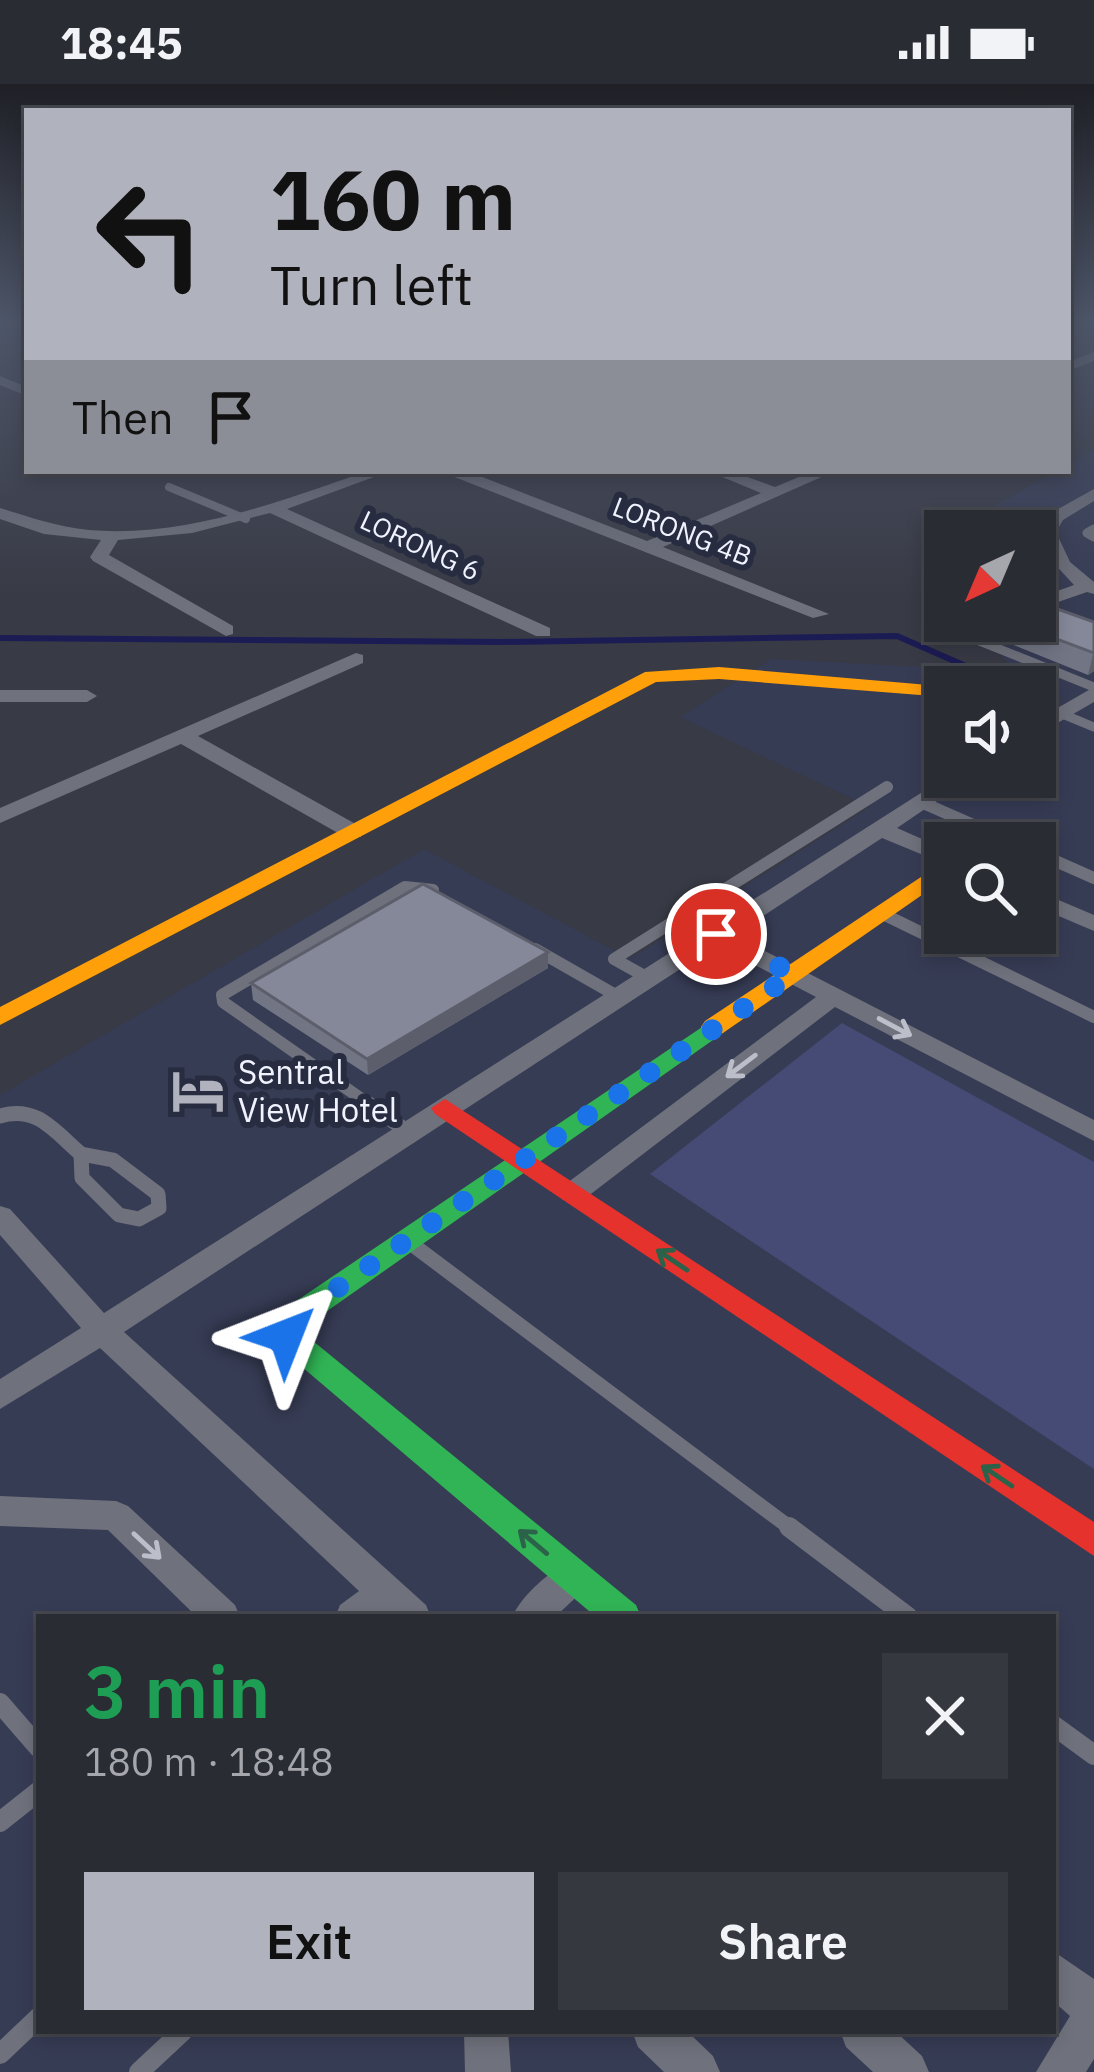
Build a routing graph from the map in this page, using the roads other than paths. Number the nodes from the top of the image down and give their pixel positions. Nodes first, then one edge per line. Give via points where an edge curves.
1 (373, 474) edge
2 (461, 474) edge
3 (724, 474) edge
4 (820, 474) edge
5 (170, 487) dead end
6 (776, 493) junction
7 (1094, 494) edge
8 (274, 509) junction
9 (0, 513) edge
10 (246, 519) junction
11 (113, 534) junction
12 (647, 547) junction
13 (1090, 588) edge
14 (1056, 600) edge
15 (820, 614) dead end
16 (1056, 618) edge
17 (1060, 620) edge
18 (226, 630) dead end
19 (543, 632) dead end
20 (982, 642) edge
21 (356, 659) dead end
22 (924, 689) edge
23 (1094, 690) edge
24 (0, 696) edge
25 (87, 696) dead end
26 (1056, 712) edge
27 (1060, 713) junction
28 (1056, 716) edge
29 (1094, 727) edge
30 (181, 735) junction
31 (887, 787) dead end
32 (927, 798) edge
33 (921, 802) junction
34 (0, 816) edge
35 (966, 822) edge
36 (880, 829) junction
37 (352, 832) junction
38 (924, 848) edge
39 (1056, 861) edge
40 (1094, 878) edge
41 (924, 883) edge
42 (449, 899) edge
43 (1056, 907) edge
44 (881, 913) junction
45 (1094, 924) edge
46 (716, 934) junction
47 (524, 943) edge
48 (793, 974) junction
49 (648, 978) junction
50 (835, 995) junction
51 (619, 997) junction
52 (0, 1017) edge
53 (1094, 1017) edge
54 (446, 1108) junction
55 (0, 1115) edge
56 (408, 1132) junction
57 (1094, 1132) edge
58 (81, 1154) junction
59 (524, 1160) junction
60 (573, 1193) junction
61 (0, 1216) edge
62 (407, 1241) junction
63 (100, 1330) junction
64 (0, 1396) edge
65 (0, 1511) edge
66 (1094, 1541) edge
67 (574, 1576) junction
68 (399, 1604) edge
69 (220, 1614) edge
70 (364, 1614) edge
71 (533, 1614) edge
72 (618, 1614) edge
73 (904, 1614) edge
74 (0, 1703) edge
75 (1056, 1727) edge
76 (36, 1745) edge
77 (1094, 1755) edge
78 (36, 1793) edge
79 (0, 1822) edge
80 (1056, 1975) edge
81 (1094, 2007) edge
82 (36, 2020) edge
83 (1094, 2020) edge
84 (180, 2034) edge
85 (486, 2034) edge
86 (657, 2034) edge
87 (865, 2034) edge
88 (0, 2054) edge
89 (139, 2072) edge
90 (488, 2072) edge
91 (697, 2072) edge
92 (906, 2072) edge
93 (1059, 2072) edge

1 - 8 street
2 - 12 street, LORONG 4B
3 - 6 street
4 - 6 street
5 - 10 lane
6 - 12 street
7 - 13 street via 1048,532 1053,553
8 - 10 street
8 - 19 street, LORONG 6
9 - 11 street
10 - 11 street
11 - 18 street via 99,557
12 - 15 street, LORONG 4B
13 - 14 street
16 - 17 street
20 - 23 lane
21 - 30 street
22 - 37 street via 719,673 652,676
23 - 27 street
24 - 25 street
26 - 27 street
27 - 28 street
27 - 29 lane
30 - 34 street
30 - 37 street
31 - 49 lane via 614,959
32 - 33 street
33 - 35 lane
33 - 36 street
36 - 38 street
36 - 46 street
37 - 52 street
39 - 40 lane
41 - 44 street
42 - 56 lane via 404,887 222,995
43 - 45 street
44 - 48 street
44 - 53 lane
46 - 48 street
46 - 49 street
47 - 51 lane
48 - 50 street
48 - 59 street
49 - 51 street
50 -> 57 street
50 -> 60 street
51 - 54 street
54 - 56 street
54 - 59 street
55 - 58 lane via 23,1108
56 - 63 street
58 - 58 lane via 113,1160 158,1195 159,1208 139,1219 119,1215 82,1178
59 - 60 street
59 - 62 street
66 -> 60 street
61 - 63 street
67 -> 62 street via 286,1336 288,1322
62 - 73 lane
63 - 64 street
63 - 68 street
65 -> 69 street via 116,1516
67 - 71 street
67 - 72 street
68 - 70 street
74 - 76 lane
75 - 77 lane
78 - 79 lane
80 - 81 street
82 - 88 lane
83 - 93 street
84 - 89 lane
85 - 90 street
86 - 91 street
87 - 92 street

